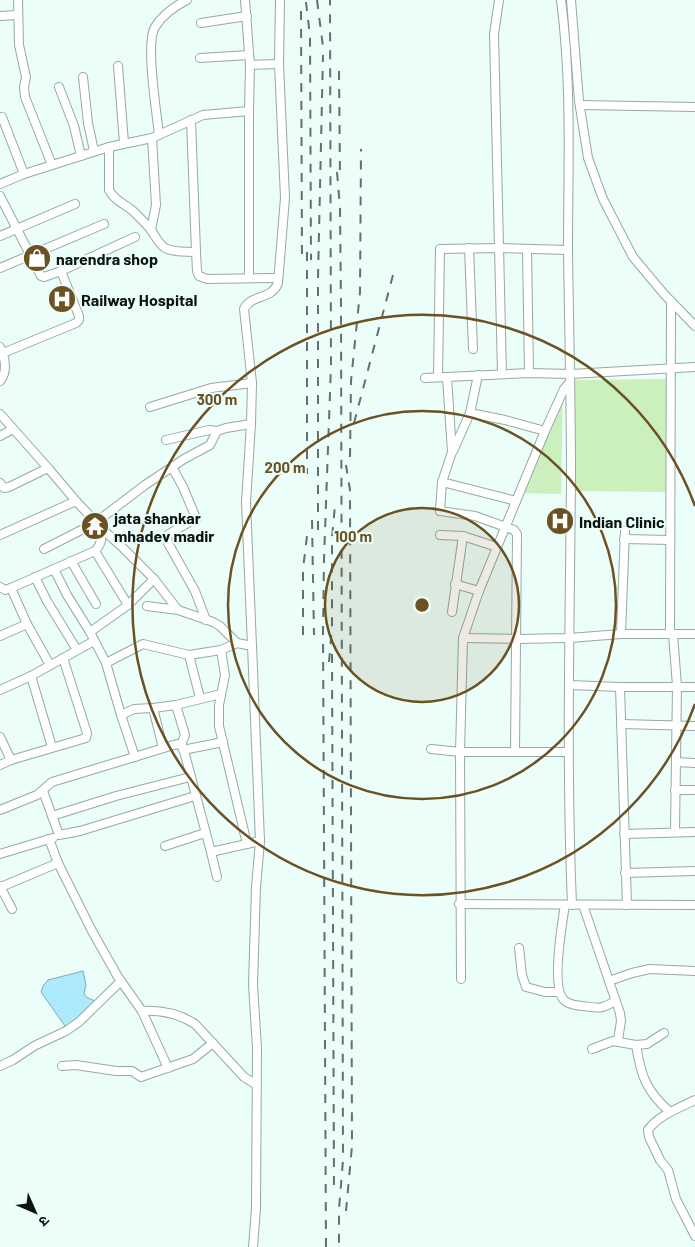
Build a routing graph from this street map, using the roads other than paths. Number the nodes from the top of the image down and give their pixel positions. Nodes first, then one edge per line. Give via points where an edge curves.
1 (18, 0) edge
2 (188, 0) edge
3 (245, 0) edge
4 (280, 0) edge
5 (499, 0) edge
6 (560, 0) edge
7 (571, 0) edge
8 (0, 16) edge
9 (17, 16) junction
10 (246, 16) junction
11 (201, 23) dead end
12 (249, 56) junction
13 (200, 58) dead end
14 (279, 64) junction
15 (250, 65) junction
16 (118, 66) dead end
17 (84, 77) dead end
18 (59, 87) dead end
19 (569, 101) junction
20 (579, 103) junction
21 (695, 107) edge
22 (249, 111) junction
23 (2, 116) dead end
24 (191, 120) junction
25 (88, 123) junction
26 (74, 126) junction
27 (155, 137) junction
28 (124, 143) junction
29 (109, 147) junction
30 (94, 151) junction
31 (81, 156) junction
32 (52, 165) junction
33 (24, 174) junction
34 (0, 184) edge
35 (0, 196) edge
36 (75, 204) dead end
37 (104, 224) dead end
38 (17, 230) junction
39 (151, 230) junction
40 (0, 236) edge
41 (135, 237) dead end
42 (469, 248) junction
43 (499, 248) junction
44 (528, 248) junction
45 (568, 250) junction
46 (196, 252) junction
47 (29, 255) junction
48 (0, 268) edge
49 (61, 271) junction
50 (248, 278) junction
51 (278, 278) junction
52 (671, 301) junction
53 (695, 326) edge
54 (472, 349) dead end
55 (1, 350) edge
56 (695, 367) edge
57 (670, 368) junction
58 (530, 373) junction
59 (502, 374) junction
60 (478, 375) junction
61 (438, 377) junction
62 (447, 377) junction
63 (425, 378) dead end
64 (570, 378) junction
65 (0, 381) edge
66 (252, 382) junction
67 (150, 408) dead end
68 (470, 413) junction
69 (0, 414) edge
70 (251, 424) junction
71 (13, 429) junction
72 (217, 431) junction
73 (545, 431) junction
74 (0, 436) edge
75 (166, 440) dead end
76 (452, 452) junction
77 (172, 466) junction
78 (48, 468) junction
79 (442, 482) junction
80 (0, 484) edge
81 (76, 501) junction
82 (516, 501) junction
83 (98, 525) junction
84 (506, 527) junction
85 (440, 535) dead end
86 (0, 536) edge
87 (464, 536) junction
88 (670, 540) junction
89 (497, 547) junction
90 (44, 549) dead end
91 (95, 550) junction
92 (71, 561) junction
93 (54, 569) junction
94 (35, 577) junction
95 (154, 579) junction
96 (455, 584) junction
97 (0, 586) edge
98 (10, 588) junction
99 (479, 591) junction
100 (96, 604) dead end
101 (128, 605) junction
102 (147, 606) dead end
103 (178, 610) junction
104 (452, 612) dead end
105 (206, 620) junction
106 (26, 624) junction
107 (90, 632) junction
108 (621, 634) junction
109 (672, 634) junction
110 (695, 634) edge
111 (0, 636) edge
112 (463, 638) junction
113 (569, 638) junction
114 (517, 639) junction
115 (94, 641) junction
116 (237, 643) junction
117 (252, 646) junction
118 (77, 650) junction
119 (221, 650) junction
120 (189, 654) junction
121 (63, 658) junction
122 (106, 663) junction
123 (50, 664) junction
124 (31, 676) junction
125 (570, 685) junction
126 (677, 686) junction
127 (620, 687) junction
128 (695, 687) edge
129 (0, 690) edge
130 (221, 694) junction
131 (200, 698) junction
132 (176, 705) junction
133 (154, 708) junction
134 (121, 715) junction
135 (621, 724) junction
136 (676, 725) junction
137 (695, 726) edge
138 (0, 737) edge
139 (223, 742) junction
140 (52, 747) junction
141 (182, 747) junction
142 (163, 748) junction
143 (431, 749) dead end
144 (460, 752) junction
145 (515, 752) junction
146 (569, 752) junction
147 (135, 757) junction
148 (11, 760) junction
149 (676, 762) junction
150 (695, 763) edge
151 (0, 765) edge
152 (190, 776) junction
153 (675, 790) junction
154 (695, 790) edge
155 (43, 791) junction
156 (195, 796) junction
157 (0, 810) edge
158 (52, 816) junction
159 (675, 832) junction
160 (695, 832) edge
161 (205, 833) junction
162 (624, 834) junction
163 (59, 835) junction
164 (49, 839) junction
165 (260, 841) junction
166 (247, 844) junction
167 (165, 846) dead end
168 (211, 852) junction
169 (0, 854) edge
170 (58, 863) junction
171 (695, 871) edge
172 (625, 873) junction
173 (217, 877) dead end
174 (0, 886) edge
175 (459, 904) junction
176 (568, 905) junction
177 (583, 905) junction
178 (627, 905) junction
179 (695, 905) edge
180 (12, 909) dead end
181 (519, 948) dead end
182 (695, 971) edge
183 (460, 979) dead end
184 (121, 981) junction
185 (609, 982) junction
186 (559, 992) junction
187 (615, 1001) junction
188 (142, 1011) junction
189 (664, 1033) dead end
190 (618, 1040) junction
191 (213, 1043) junction
192 (636, 1045) junction
193 (592, 1050) dead end
194 (0, 1066) edge
195 (62, 1066) dead end
196 (168, 1068) junction
197 (256, 1084) junction
198 (695, 1100) edge
199 (670, 1112) junction
200 (695, 1236) edge
201 (253, 1247) edge

1 - 9 street
2 - 27 street via 165,16 151,37
3 - 10 street
4 - 14 street
5 - 43 street via 494,34
6 - 19 street
7 - 20 street
8 - 9 street
9 - 32 street via 20,57 26,77 25,97
10 - 11 street
10 - 12 street
12 - 13 street
12 - 15 street
14 - 15 street
14 - 51 street via 285,198
15 - 22 street
16 - 28 street
17 - 25 street
18 - 26 street
19 - 20 street
19 - 45 street
20 - 21 street
20 - 52 street via 588,158 603,199 633,256
22 - 24 street via 203,115
22 - 50 street
23 - 33 street
24 - 27 street
24 - 46 street
25 - 26 street
25 - 30 street
26 - 31 street
27 - 28 street
27 - 39 street via 156,205
28 - 29 street
29 - 30 street
29 - 39 street via 109,190
30 - 31 street
31 - 32 street
32 - 33 street
33 - 34 street
35 - 38 street
36 - 38 street
37 - 47 street
38 - 40 street
38 - 47 street
39 - 46 street via 156,240 166,248
41 - 49 street
42 - 43 street
42 - 54 street
42 - 61 street via 440,249
43 - 44 street
43 - 59 street
44 - 45 street
44 - 58 street
45 - 64 street
46 - 50 street via 197,271 203,278
47 - 48 street
47 - 49 street via 41,276
49 - 55 street via 79,320
50 - 51 street
51 - 66 street via 275,290 248,302 244,309
52 - 53 street
52 - 57 street
55 - 65 street via 5,372
56 - 57 street
57 - 64 street
57 - 88 street
58 - 59 street
58 - 64 street
59 - 60 street
60 - 62 street
60 - 68 street
61 - 62 street
61 - 63 street
62 - 76 street
64 - 73 street
64 - 113 street
66 - 67 street via 211,388
66 - 70 street
68 - 73 street
68 - 76 street
69 - 71 street
70 - 72 street
70 - 117 street via 246,502
71 - 74 street
71 - 78 street
72 - 75 street
72 - 77 street via 210,445
73 - 82 street
76 - 79 street
77 - 83 street via 126,498
77 - 105 street via 196,518 167,536 168,544 195,591
78 - 80 street via 9,487 4,488
78 - 81 street
79 - 82 street
79 - 84 street via 440,511 475,516
81 - 83 street
81 - 86 street
82 - 84 street
83 - 90 street
83 - 91 street via 102,542
83 - 95 street
84 - 89 street
84 - 114 street via 514,530 518,540
85 - 87 street
87 - 89 street
87 - 96 street
88 - 108 street via 625,535
88 - 109 street
89 - 99 street
91 - 92 street
91 - 101 street
92 - 93 street
92 - 100 street
93 - 94 street
93 - 107 street
94 - 98 street
94 - 118 street
95 - 101 street
95 - 103 street
96 - 99 street
96 - 104 street
97 - 98 street via 5,590
98 - 106 street
99 - 112 street
101 - 107 street
102 - 103 street
103 - 105 street
105 - 116 street via 220,626
106 - 111 street
106 - 123 street
107 - 115 street
108 - 109 street
108 - 113 street
109 - 110 street
109 - 126 street
112 - 114 street
112 - 144 street
113 - 114 street
113 - 125 street
114 - 145 street
115 - 118 street
115 - 122 street
116 - 117 street
116 - 119 street
117 - 165 street
118 - 121 street
119 - 120 street
119 - 130 street via 225,675
120 - 122 street via 143,644
120 - 131 street
121 - 123 street
121 - 140 street via 87,733 82,740
122 - 134 street
123 - 124 street
124 - 129 street
124 - 140 street
125 - 127 street
125 - 146 street
126 - 127 street
126 - 128 street
126 - 136 street
127 - 135 street
130 - 131 street
130 - 139 street via 218,713
131 - 132 street
132 - 133 street
132 - 141 street via 185,735
133 - 134 street via 134,709
133 - 142 street
134 - 147 street
135 - 136 street
135 - 162 street
136 - 137 street
136 - 149 street
138 - 148 street
139 - 141 street
139 - 166 street
140 - 148 street
141 - 142 street via 177,744
141 - 152 street
142 - 147 street
143 - 144 street
144 - 145 street
144 - 175 street
145 - 146 street
146 - 176 street
147 - 155 street via 52,782
148 - 151 street
149 - 150 street
149 - 153 street
152 - 156 street
152 - 158 street
153 - 154 street
153 - 159 street
155 - 157 street
155 - 158 street
156 - 161 street
156 - 163 street
158 - 163 street
159 - 160 street
159 - 162 street
161 - 167 street
161 - 168 street
162 - 172 street
163 - 164 street
164 - 169 street
164 - 170 street
165 - 166 street
165 - 197 street via 253,985
166 - 168 street
168 - 173 street
170 - 174 street
170 - 184 street
171 - 172 street
172 - 178 street
174 - 180 street
175 - 176 street
175 - 183 street
176 - 177 street
176 - 186 street via 558,961
177 - 178 street
177 - 185 street
178 - 179 street
181 - 186 street via 526,987
182 - 185 street via 650,969
184 - 188 street
184 - 194 street via 79,1022
185 - 187 street
186 - 187 street via 568,1002 593,1008 605,1007
187 - 190 street via 621,1021
188 - 191 street via 168,1012 186,1018
188 - 196 street
189 - 192 street via 647,1044
190 - 192 street
190 - 193 street
191 - 196 street via 193,1059
191 - 197 street via 244,1077
192 - 199 street via 650,1092
195 - 196 street via 132,1070 141,1077
197 - 201 street
198 - 199 street
199 - 200 street via 653,1123 648,1130 649,1137 668,1170 676,1200

